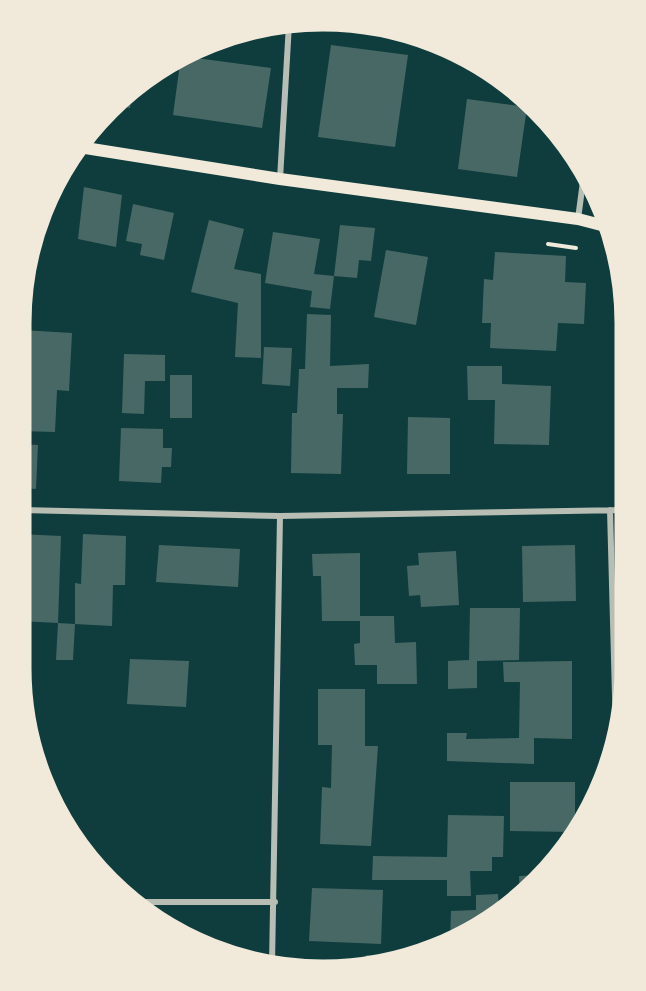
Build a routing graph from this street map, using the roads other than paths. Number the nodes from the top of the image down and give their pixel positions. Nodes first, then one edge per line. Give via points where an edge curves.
1 (288, 33) edge
2 (88, 148) edge
3 (280, 179) junction
4 (582, 186) edge
5 (578, 219) junction
6 (598, 224) edge
7 (30, 510) edge
8 (610, 510) junction
9 (616, 510) edge
10 (280, 516) junction
11 (615, 689) edge
12 (148, 902) edge
13 (275, 902) junction
14 (273, 956) edge

1 - 3 street
2 - 3 main road
3 - 5 main road
4 - 5 street
5 - 6 main road
7 - 10 street
8 - 9 street
8 - 10 street
8 - 11 street
10 - 13 street
12 - 13 street
13 - 14 street

